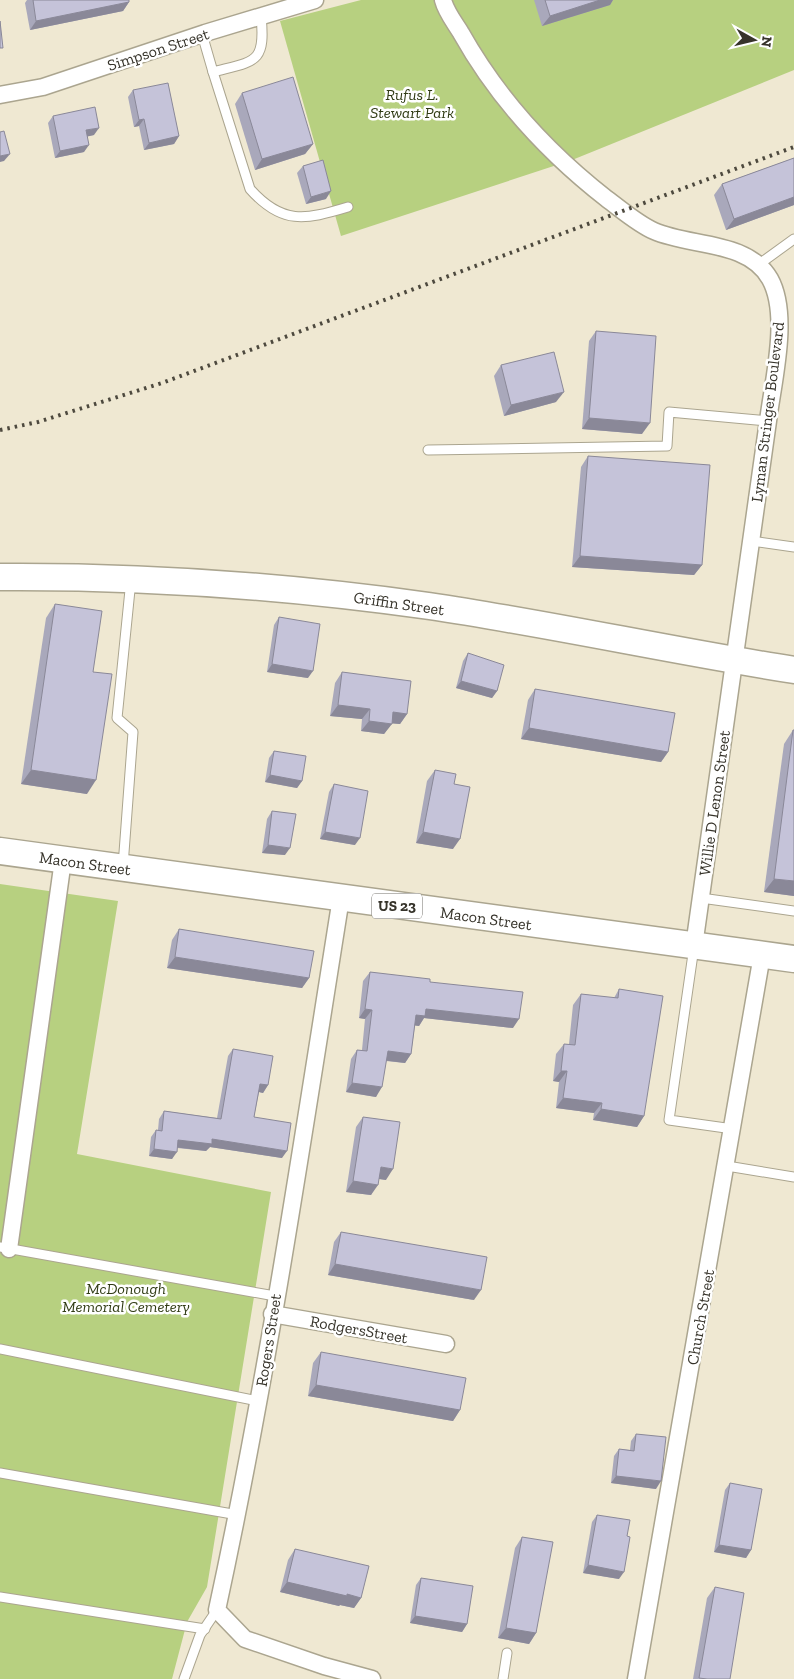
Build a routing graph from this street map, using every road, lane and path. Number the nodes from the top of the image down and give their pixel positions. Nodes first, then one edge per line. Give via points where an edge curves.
1 (315, 0) edge
2 (443, 0) edge
3 (261, 16) junction
4 (202, 34) junction
5 (213, 72) junction
6 (0, 95) edge
7 (348, 207) dead end
8 (794, 240) edge
9 (758, 265) junction
10 (768, 421) junction
11 (428, 450) dead end
12 (751, 541) junction
13 (794, 547) edge
14 (0, 577) edge
15 (131, 578) junction
16 (735, 661) junction
17 (794, 670) edge
18 (0, 851) edge
19 (63, 860) junction
20 (123, 868) junction
21 (341, 898) junction
22 (701, 898) junction
23 (794, 911) edge
24 (694, 946) junction
25 (762, 955) junction
26 (794, 959) edge
27 (733, 1129) junction
28 (727, 1166) junction
29 (794, 1177) edge
30 (5, 1248) edge
31 (275, 1296) junction
32 (272, 1314) junction
33 (446, 1344) dead end
34 (0, 1349) edge
35 (258, 1401) junction
36 (0, 1473) edge
37 (238, 1515) junction
38 (0, 1597) edge
39 (217, 1610) junction
40 (205, 1629) junction
41 (507, 1653) dead end
42 (184, 1679) edge
43 (372, 1679) edge
44 (503, 1679) edge
45 (636, 1679) edge

1 - 3 street, Simpson Street
2 - 9 street, Lyman Stringer Boulevard via 493,85 570,170 654,231 730,251
3 - 4 street, Simpson Street
3 - 5 lane via 261,50 252,62
4 - 5 lane
4 - 6 street, Simpson Street via 43,87
5 - 7 lane via 250,189 261,201 293,218
8 - 9 lane
9 - 10 street, Lyman Stringer Boulevard via 770,280 778,311 778,340
10 - 11 lane via 669,412 667,446
10 - 12 street, Lyman Stringer Boulevard
12 - 13 lane
12 - 16 street, Lyman Stringer Boulevard
14 - 15 main road, Griffin Street
15 - 16 main road, Griffin Street via 282,588 430,606
15 - 20 lane via 117,718 133,732
16 - 17 main road, Griffin Street
16 - 22 street, Willie D Lenon Street
18 - 19 main road, Macon Street / US 23
19 - 20 main road, Macon Street / US 23
19 - 30 street
20 - 21 main road, Macon Street / US 23
21 - 24 main road, Macon Street / US 23
21 - 31 street, Rogers Street
22 - 23 lane
22 - 24 street, Willie D Lenon Street
24 - 25 main road, Macon Street / US 23
24 - 27 lane via 669,1120
25 - 26 main road, Macon Street / US 23
25 - 27 street, Church Street
27 - 28 street, Church Street
28 - 29 lane
28 - 45 street, Church Street
30 - 31 lane
31 - 32 street, Rogers Street
32 - 33 street, RodgersStreet
32 - 35 street, Rogers Street
34 - 35 lane
35 - 37 street, Rogers Street
36 - 37 lane
37 - 39 street, Rogers Street
38 - 40 lane
39 - 40 lane
39 - 43 street via 246,1639
40 - 42 lane
41 - 44 lane

